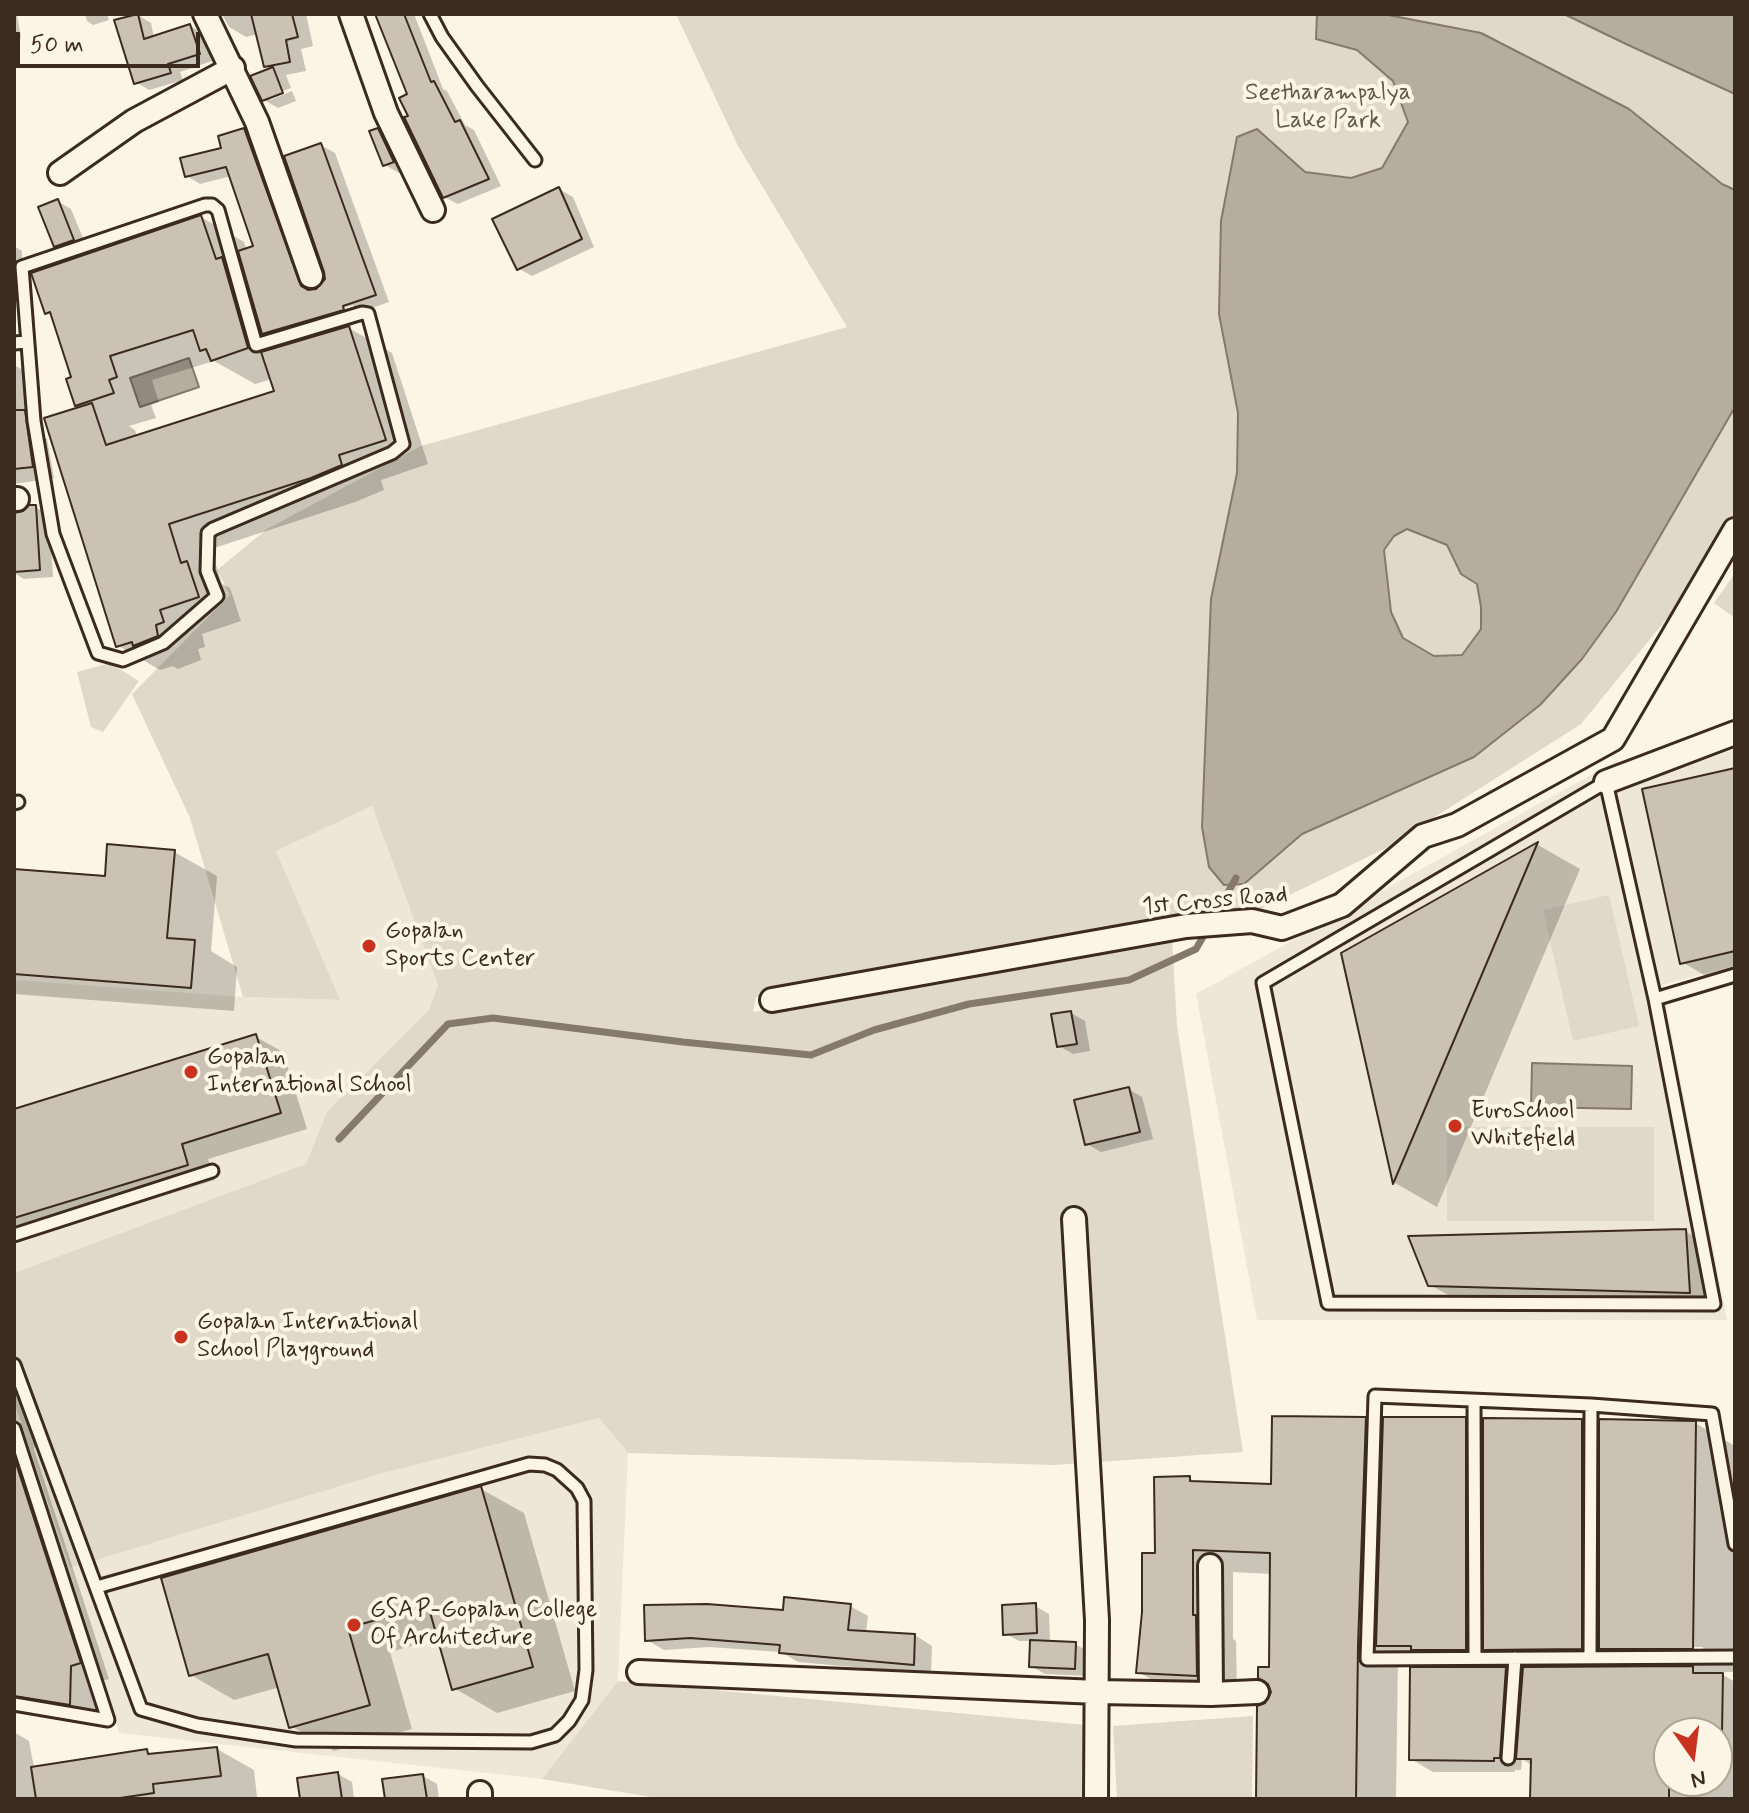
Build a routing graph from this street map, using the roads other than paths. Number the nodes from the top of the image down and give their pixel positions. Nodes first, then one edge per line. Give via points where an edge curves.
1 (205, 14) edge
2 (351, 14) edge
3 (430, 14) edge
4 (233, 68) junction
5 (535, 160) dead end
6 (60, 173) dead end
7 (433, 210) dead end
8 (311, 276) dead end
9 (20, 343) edge
10 (1735, 530) edge
11 (1735, 733) edge
12 (1606, 782) junction
13 (1735, 975) edge
14 (1655, 999) junction
15 (772, 1000) dead end
16 (212, 1171) dead end
17 (1074, 1219) dead end
18 (14, 1235) edge
19 (14, 1365) edge
20 (1474, 1401) junction
21 (1591, 1405) junction
22 (14, 1429) edge
23 (1735, 1544) edge
24 (1210, 1566) dead end
25 (97, 1587) junction
26 (1735, 1657) edge
27 (1475, 1658) junction
28 (1515, 1658) junction
29 (1590, 1658) junction
30 (639, 1672) dead end
31 (1097, 1692) junction
32 (1257, 1692) dead end
33 (1211, 1694) junction
34 (14, 1704) edge
35 (1508, 1758) dead end
36 (1096, 1799) edge

1 - 4 street
2 - 7 street via 386,113
3 - 5 lane
4 - 6 street via 134,121
4 - 8 street
9 - 9 lane via 22,267 212,205 218,210 256,345 368,314 403,444 213,529 208,533 207,571 217,596 163,643 123,660 98,653 53,534
10 - 15 street, 1st Cross Road via 1613,739 1457,825 1423,836 1342,905 1282,928 1252,921 1186,926
11 - 12 street
12 - 14 lane
12 - 14 lane via 1263,983 1328,1303 1714,1304
13 - 14 lane
16 - 18 lane
17 - 31 street
19 - 25 lane
20 - 21 lane
20 - 27 lane
20 - 27 lane via 1375,1396 1367,1659
21 - 23 lane via 1712,1414
21 - 29 lane
22 - 34 lane via 108,1720
24 - 33 street
25 - 25 lane via 529,1464 545,1465 577,1488 584,1501 582,1700 555,1735 531,1742 296,1740 197,1725 141,1709
26 - 29 lane
27 - 28 lane
28 - 29 lane
28 - 35 lane
30 - 31 street
31 - 33 street
31 - 36 street
32 - 33 street

